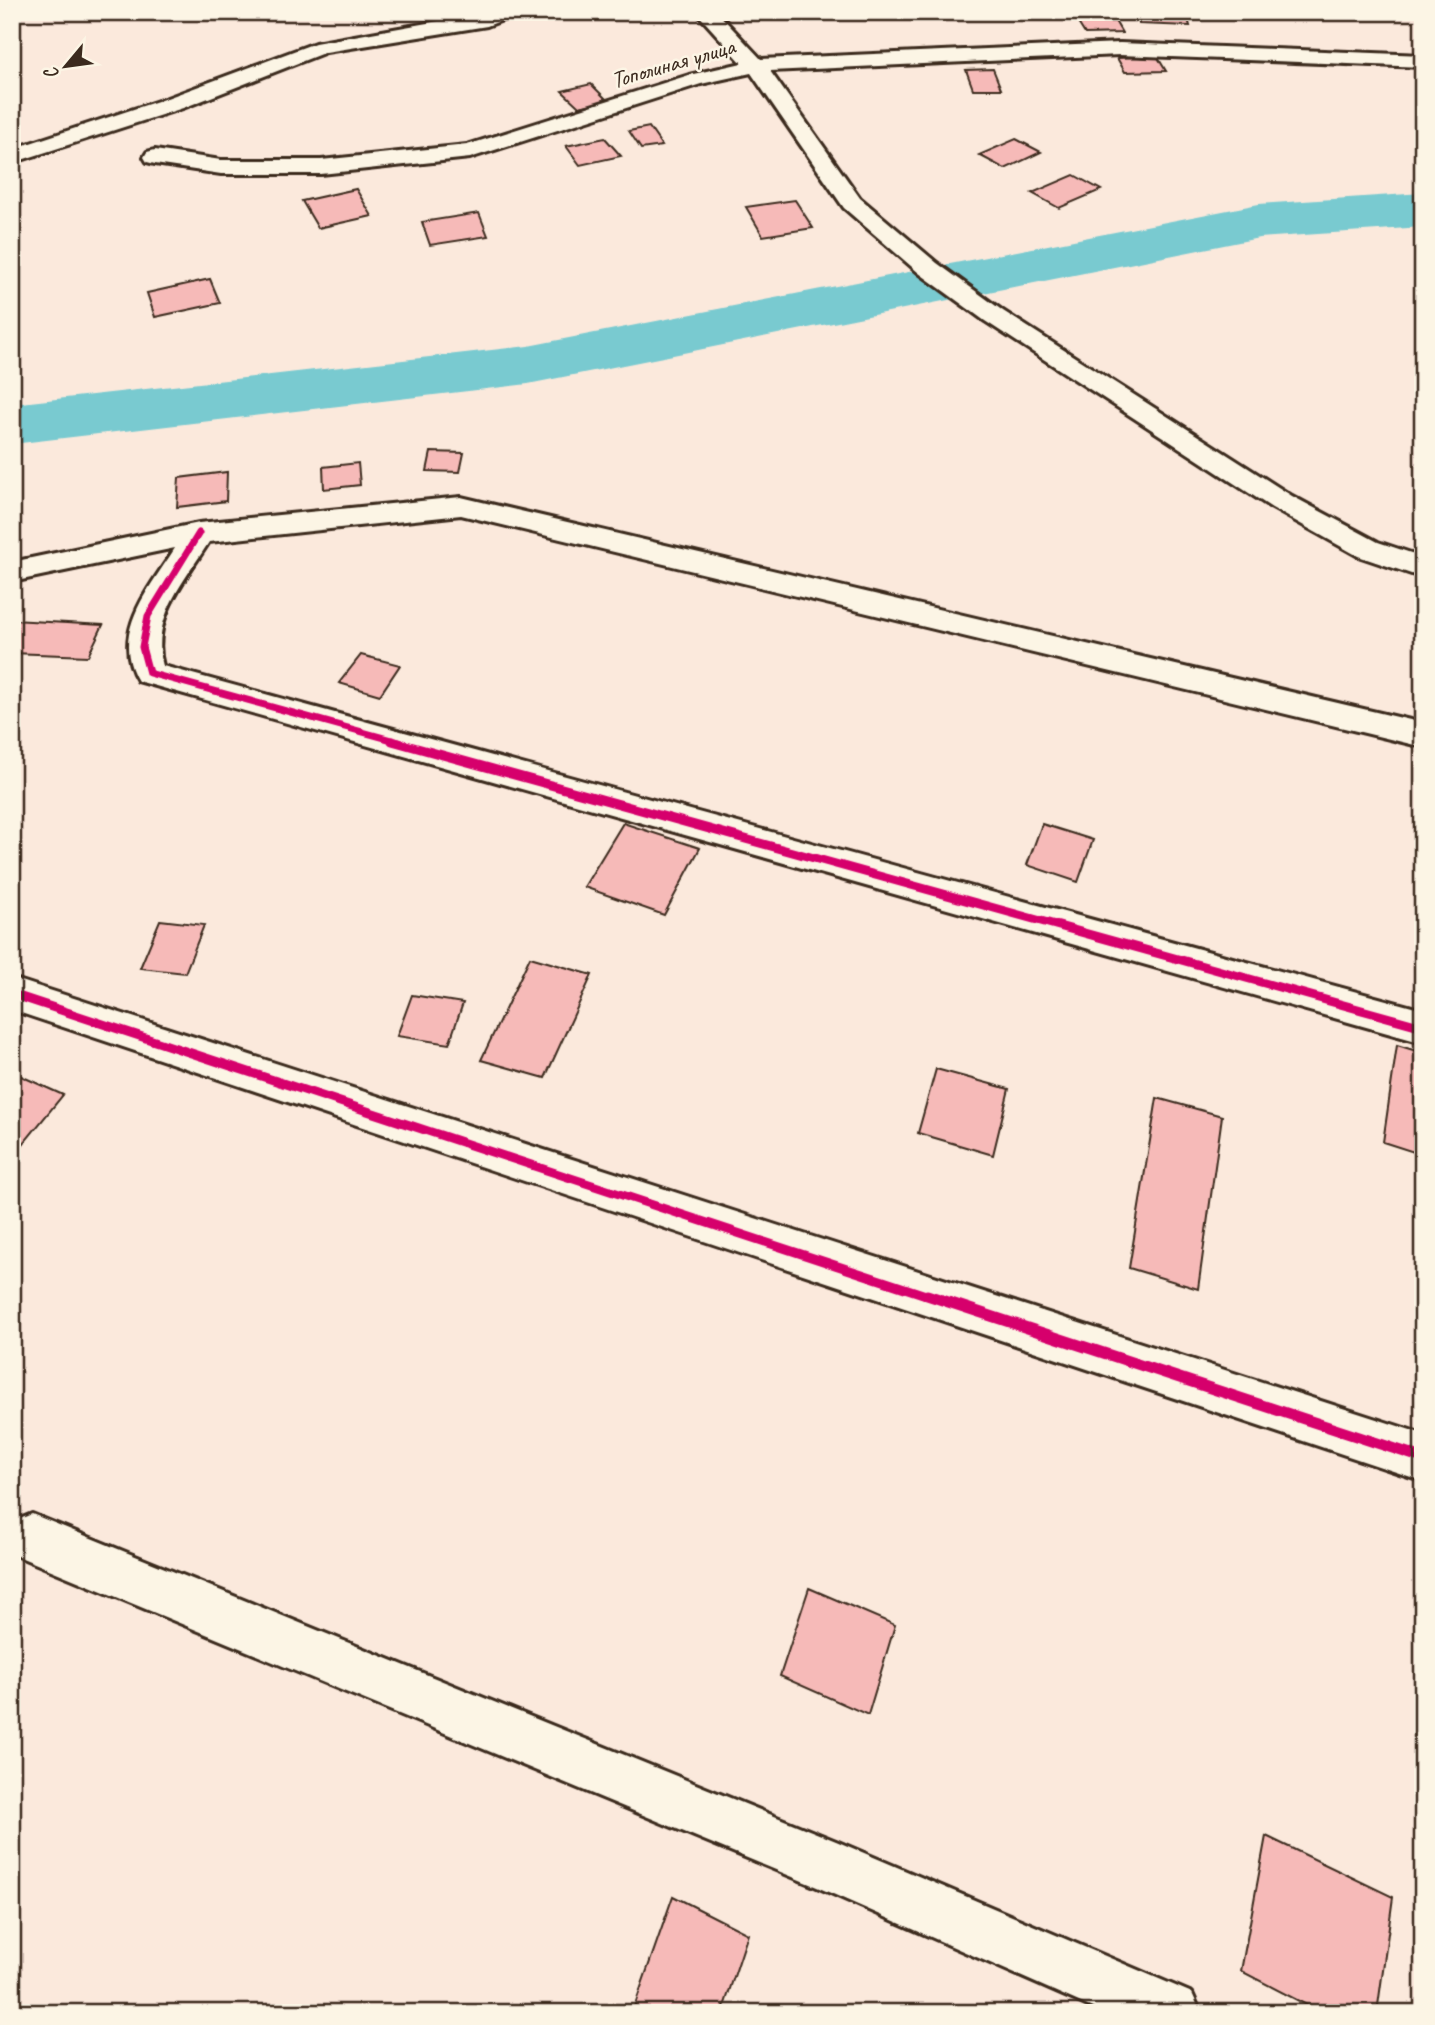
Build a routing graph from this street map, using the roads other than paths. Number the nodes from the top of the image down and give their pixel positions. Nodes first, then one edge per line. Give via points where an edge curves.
1 (506, 12) edge
2 (706, 12) edge
3 (1423, 61) edge
4 (756, 66) junction
5 (12, 156) edge
6 (155, 157) dead end
7 (199, 533) junction
8 (1423, 568) edge
9 (12, 572) edge
10 (1423, 735) edge
11 (12, 993) edge
12 (1423, 1027) edge
13 (1423, 1458) edge
14 (32, 1538) dead end
15 (1172, 2013) edge

1 - 5 street via 487,20 322,47 175,103
2 - 4 street
3 - 4 street, Тополиная улица via 1120,49
4 - 6 street, Тополиная улица via 696,79 470,151 321,167 220,167
4 - 8 street via 852,203 928,268 994,316 1282,502 1368,549
7 - 9 street
7 - 10 street via 461,506
7 - 12 street via 148,616 142,647 149,673
11 - 13 street
14 - 15 street via 836,1868

